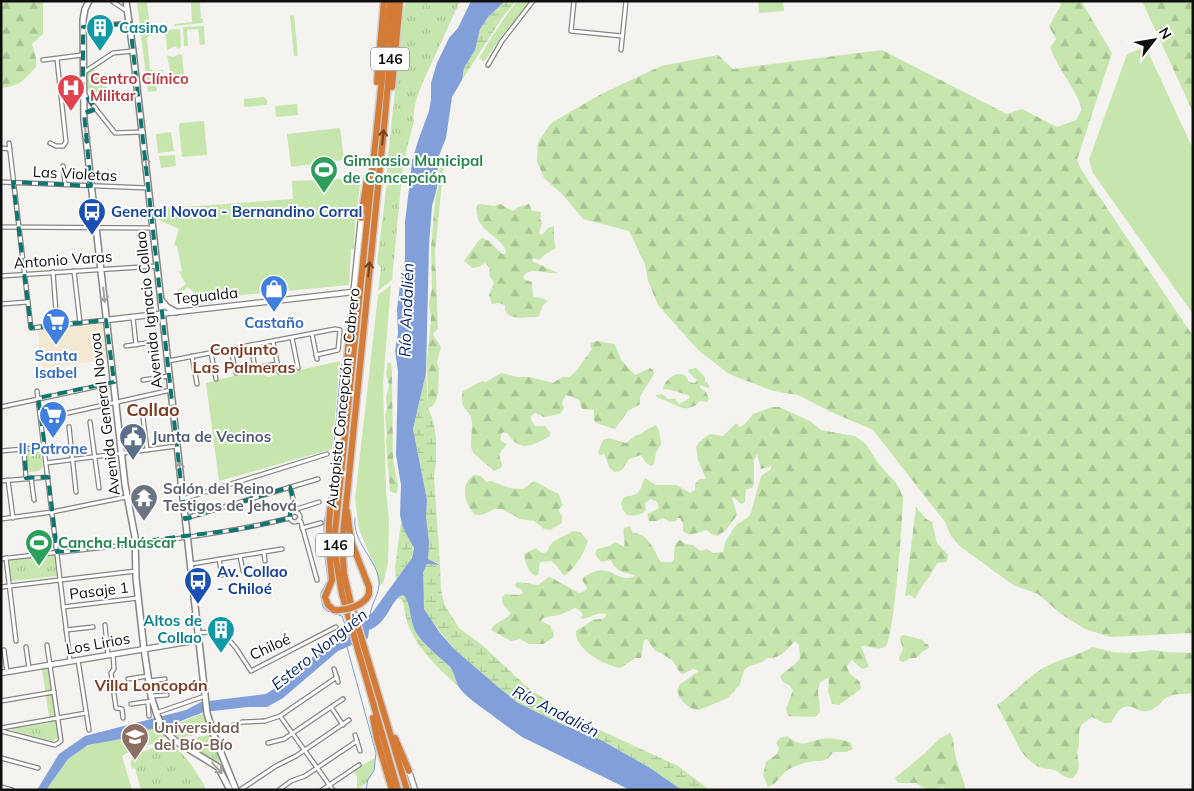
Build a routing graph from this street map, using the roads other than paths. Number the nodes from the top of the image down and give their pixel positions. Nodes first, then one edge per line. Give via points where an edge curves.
1 (89, 1) edge
2 (112, 1) edge
3 (126, 1) edge
4 (383, 1) edge
5 (390, 1) edge
6 (533, 1) edge
7 (574, 1) edge
8 (626, 1) edge
9 (399, 2) edge
10 (128, 13) junction
11 (130, 23) junction
12 (82, 27) junction
13 (622, 36) junction
14 (621, 50) dead end
15 (133, 51) junction
16 (82, 55) junction
17 (57, 58) junction
18 (42, 60) dead end
19 (488, 65) dead end
20 (82, 74) junction
21 (83, 92) junction
22 (96, 110) junction
23 (84, 113) junction
24 (377, 114) junction
25 (142, 132) junction
26 (9, 143) dead end
27 (50, 143) dead end
28 (1, 148) edge
29 (10, 149) junction
30 (373, 161) junction
31 (63, 166) dead end
32 (1, 182) edge
33 (14, 182) junction
34 (65, 184) junction
35 (91, 186) junction
36 (148, 188) junction
37 (361, 218) joint
38 (1, 227) edge
39 (19, 228) junction
40 (96, 228) junction
41 (153, 228) junction
42 (157, 266) junction
43 (101, 269) junction
44 (74, 271) junction
45 (53, 272) junction
46 (24, 274) junction
47 (1, 276) edge
48 (353, 292) junction
49 (161, 299) junction
50 (28, 302) junction
51 (1, 304) edge
52 (176, 312) junction
53 (162, 314) junction
54 (134, 317) junction
55 (106, 320) junction
56 (80, 322) junction
57 (57, 325) junction
58 (350, 326) joint
59 (312, 334) junction
60 (292, 338) junction
61 (273, 342) junction
62 (136, 344) junction
63 (146, 344) dead end
64 (126, 346) dead end
65 (251, 346) junction
66 (231, 350) junction
67 (211, 352) junction
68 (192, 356) junction
69 (168, 361) junction
70 (277, 364) junction
71 (298, 368) dead end
72 (279, 372) dead end
73 (236, 373) dead end
74 (169, 376) junction
75 (216, 379) dead end
76 (143, 380) dead end
77 (114, 382) junction
78 (197, 384) dead end
79 (171, 390) junction
80 (38, 391) dead end
81 (38, 398) junction
82 (116, 402) junction
83 (1, 406) edge
84 (142, 409) dead end
85 (346, 417) junction
86 (41, 419) junction
87 (90, 422) dead end
88 (68, 427) dead end
89 (177, 446) junction
90 (44, 447) junction
91 (24, 449) junction
92 (147, 450) junction
93 (1, 451) edge
94 (121, 454) junction
95 (327, 454) dead end
96 (95, 457) junction
97 (72, 460) junction
98 (46, 463) junction
99 (47, 470) junction
100 (340, 471) junction
101 (39, 477) junction
102 (48, 477) junction
103 (29, 478) junction
104 (318, 479) dead end
105 (8, 480) junction
106 (1, 481) edge
107 (290, 487) junction
108 (99, 488) dead end
109 (346, 490) junction
110 (76, 492) dead end
111 (126, 496) junction
112 (183, 499) junction
113 (34, 500) dead end
114 (319, 502) dead end
115 (297, 511) junction
116 (52, 512) junction
117 (13, 518) junction
118 (290, 518) junction
119 (1, 519) edge
120 (185, 519) junction
121 (298, 520) junction
122 (321, 523) dead end
123 (302, 528) junction
124 (187, 537) junction
125 (136, 543) junction
126 (282, 549) dead end
127 (57, 552) junction
128 (264, 552) junction
129 (240, 556) junction
130 (3, 558) edge
131 (219, 559) junction
132 (266, 562) dead end
133 (190, 564) junction
134 (136, 571) junction
135 (243, 571) dead end
136 (222, 576) dead end
137 (60, 580) junction
138 (317, 580) dead end
139 (9, 586) junction
140 (1, 587) edge
141 (138, 598) junction
142 (63, 607) junction
143 (351, 618) junction
144 (105, 625) dead end
145 (93, 627) dead end
146 (336, 627) dead end
147 (66, 630) junction
148 (198, 633) junction
149 (199, 640) junction
150 (16, 641) dead end
151 (47, 644) dead end
152 (359, 645) junction
153 (26, 647) dead end
154 (144, 649) junction
155 (4, 650) dead end
156 (110, 655) junction
157 (78, 660) junction
158 (70, 662) junction
159 (50, 665) junction
160 (29, 668) junction
161 (334, 669) dead end
162 (8, 672) junction
163 (1, 673) edge
164 (337, 677) junction
165 (128, 678) dead end
166 (148, 679) junction
167 (165, 680) dead end
168 (338, 682) dead end
169 (369, 690) junction
170 (54, 692) junction
171 (167, 695) dead end
172 (204, 698) junction
173 (343, 699) dead end
174 (150, 700) junction
175 (1, 701) edge
176 (131, 704) dead end
177 (331, 707) junction
178 (86, 713) junction
179 (156, 714) junction
180 (149, 716) dead end
181 (280, 716) junction
182 (384, 716) junction
183 (58, 718) junction
184 (124, 718) dead end
185 (350, 720) dead end
186 (343, 725) junction
187 (1, 730) edge
188 (89, 730) dead end
189 (213, 733) junction
190 (293, 733) junction
191 (355, 735) dead end
192 (357, 741) junction
193 (268, 743) dead end
194 (305, 751) junction
195 (360, 751) dead end
196 (1, 758) edge
197 (359, 765) dead end
198 (38, 768) dead end
199 (317, 768) junction
200 (409, 771) joint
201 (329, 785) junction
202 (1, 787) edge
203 (12, 790) edge
204 (230, 790) edge
205 (236, 790) edge
206 (240, 790) edge
207 (279, 790) edge
208 (322, 790) edge
209 (333, 790) edge
210 (392, 790) edge
211 (398, 790) edge
212 (407, 790) edge
213 (415, 790) edge

1 - 12 main road, Avenida General Novoa
2 - 10 street
3 - 10 main road, Avenida Ignacio Collao
4 - 24 highway
5 - 24 highway, Autopista Concepción - Cabrero / 146
6 - 19 street
7 - 13 street via 571,31
8 - 13 street
109 -> 9 highway, Autopista Concepción - Cabrero / 146 via 385,117 394,73
10 - 11 main road, Avenida Ignacio Collao
11 - 12 street
11 - 15 main road, Avenida Ignacio Collao
12 - 16 main road, Avenida General Novoa
13 - 14 street
15 - 20 street via 113,53
15 - 25 main road, Avenida Ignacio Collao
16 - 17 street
16 - 20 main road, Avenida General Novoa
17 - 18 street
17 - 27 street via 66,142 59,147
20 - 21 main road, Avenida General Novoa
21 - 22 street
21 - 23 main road, Avenida General Novoa
22 - 23 street
22 - 25 street via 114,133
23 -> 35 main road, Avenida General Novoa
24 - 30 highway, Autopista Concepción - Cabrero / 146
36 -> 25 main road, Avenida Ignacio Collao
26 - 29 street
28 - 29 street
29 - 33 street
30 - 37 highway
30 - 85 highway, Autopista Concepción - Cabrero / 146
31 - 34 street
32 - 33 street, Las Violetas
33 - 34 street, Las Violetas
33 - 39 street
34 - 35 street, Las Violetas
35 - 36 street, Las Violetas
35 - 40 main road, Avenida General Novoa
36 - 41 main road, Avenida Ignacio Collao
37 - 48 street
38 - 39 street
39 - 40 street
39 - 46 street
40 - 41 street
40 - 43 main road, Avenida General Novoa
41 - 42 main road, Avenida Ignacio Collao
42 - 43 street, Antonio Varas
42 - 49 main road, Avenida Ignacio Collao
43 - 44 street, Antonio Varas
43 -> 55 main road, Avenida General Novoa
44 - 45 street, Antonio Varas
44 - 56 street
45 - 46 street, Antonio Varas
45 - 57 street
46 - 47 street, Antonio Varas
46 - 50 street
48 - 52 street, Tegualda
48 - 58 street
49 - 52 main road
49 - 53 main road, Avenida Ignacio Collao
50 - 51 street
50 - 57 street, Tegualda via 31,328
52 - 53 street, Tegualda
53 - 54 street, Tegualda
53 - 69 main road, Avenida Ignacio Collao
54 - 55 street, Tegualda
54 - 62 street
55 - 56 street, Tegualda
55 - 77 main road, Avenida General Novoa
56 - 57 street, Tegualda
58 - 85 highway
59 - 59 street via 316,357 338,350 340,330
59 - 60 street
60 - 61 street
60 - 71 street
61 - 65 street
61 - 70 street
62 - 63 street
62 - 64 street
65 - 66 street
65 - 70 street via 255,368
66 - 67 street
66 - 73 street
67 - 68 street
67 - 75 street
68 - 69 street
68 - 78 street
69 - 74 main road, Avenida Ignacio Collao
70 - 72 street
74 - 76 street
74 - 79 main road, Avenida Ignacio Collao
77 - 81 street
77 - 82 main road, Avenida General Novoa
79 - 82 street
79 - 89 main road, Avenida Ignacio Collao
80 - 81 street
81 - 83 street
81 - 86 street
82 - 86 street
82 - 94 main road, Avenida General Novoa
84 - 92 street
85 - 100 highway, Autopista Concepción - Cabrero / 146
86 - 90 street
87 - 96 street
88 - 97 street
89 - 92 street
112 -> 89 main road, Avenida Ignacio Collao
90 - 91 street
90 - 98 street
91 - 93 street
91 - 103 street
92 - 94 street
94 - 96 street
94 - 111 main road, Avenida General Novoa
95 - 112 street
96 - 97 street
96 - 108 street
97 - 98 street
97 - 110 street
98 - 99 street
99 - 101 street
99 - 102 street
100 - 109 highway, bridge via 330,510 332,580 326,597 334,610 361,604 369,594 350,536
100 - 143 highway, Autopista Concepción - Cabrero / 146 via 335,550 340,586
101 - 102 street
101 - 103 street
102 - 116 street
103 - 105 street
103 - 113 street
104 - 107 street
105 - 106 street
105 - 117 street
107 - 115 street
107 - 120 street
109 - 143 highway, Autopista Concepción - Cabrero / 146 via 342,555
111 - 116 street
111 - 125 main road, Avenida General Novoa
112 - 120 main road, Avenida Ignacio Collao
114 - 115 street
115 - 118 street
115 - 121 street
116 - 117 street
116 - 127 street
117 - 119 street
118 - 121 street via 293,522
118 - 124 street
120 - 124 main road, Avenida Ignacio Collao
121 - 123 street
122 - 123 street
123 - 138 street
124 - 125 street
124 - 133 main road, Avenida Ignacio Collao
125 - 127 street
125 - 134 main road, Avenida General Novoa
126 - 128 street
127 - 130 street
127 - 137 street
128 - 129 street
128 - 132 street
129 - 131 street
129 - 135 street
130 - 139 street
131 - 133 street
131 - 136 street
133 - 148 main road, Avenida Ignacio Collao
134 - 137 street
134 - 141 main road, Avenida General Novoa
137 - 139 street
137 - 142 street
139 - 140 street
139 - 150 street
141 - 142 street, Pasaje 1
141 - 154 main road, Avenida General Novoa
142 - 147 street
143 - 152 highway, Autopista Concepción - Cabrero / 146
144 - 156 street
145 - 147 street
146 - 148 street, Chiloé via 251,671 221,631
147 - 158 street
148 - 149 main road, Avenida Ignacio Collao
149 - 154 street, Los Lirios
149 - 172 main road, Avenida Ignacio Collao
151 - 159 street
152 - 169 highway, Autopista Concepción - Cabrero / 146
152 - 182 highway, Autopista Concepción - Cabrero / 146
153 - 160 street
154 - 156 street, Los Lirios
154 - 166 main road, Avenida General Novoa
155 - 162 street
156 - 157 street, Los Lirios
156 - 184 street via 114,668 111,673 116,708 122,709
157 - 158 street, Los Lirios
157 - 178 street
158 - 159 street, Los Lirios
159 - 160 street, Los Lirios
159 - 170 street
160 - 162 street, Los Lirios
161 - 164 street
162 - 163 street, Los Lirios
164 - 168 street
164 - 181 street
165 - 166 street
166 - 167 street
166 - 174 main road, Avenida General Novoa
169 - 210 highway via 377,738
169 - 211 highway, Autopista Concepción - Cabrero / 146
170 - 175 street
170 - 183 street
171 - 174 street
172 - 179 street
172 - 189 main road, Avenida Ignacio Collao
173 - 177 street
174 - 176 street
174 - 179 main road, Avenida General Novoa
174 - 180 street
177 - 186 street
177 - 190 street
178 - 183 street
178 - 188 street
179 -> 204 main road, Avenida General Novoa via 167,733 180,745 218,767
181 - 189 street via 265,721 242,722
181 - 190 street
182 - 200 highway
182 - 212 highway, Autopista Concepción - Cabrero / 146
183 - 187 street
183 - 187 street via 61,740 56,745
185 - 186 street
186 - 194 street
189 - 205 main road, Avenida Ignacio Collao
190 - 193 street via 280,741
190 - 194 street
191 - 192 street
192 - 195 street
192 - 199 street
194 - 199 street
194 - 206 street
196 - 198 street
197 - 201 street
199 - 201 street
199 - 207 street
200 - 213 street
201 - 208 street
201 - 209 street
202 - 203 street

